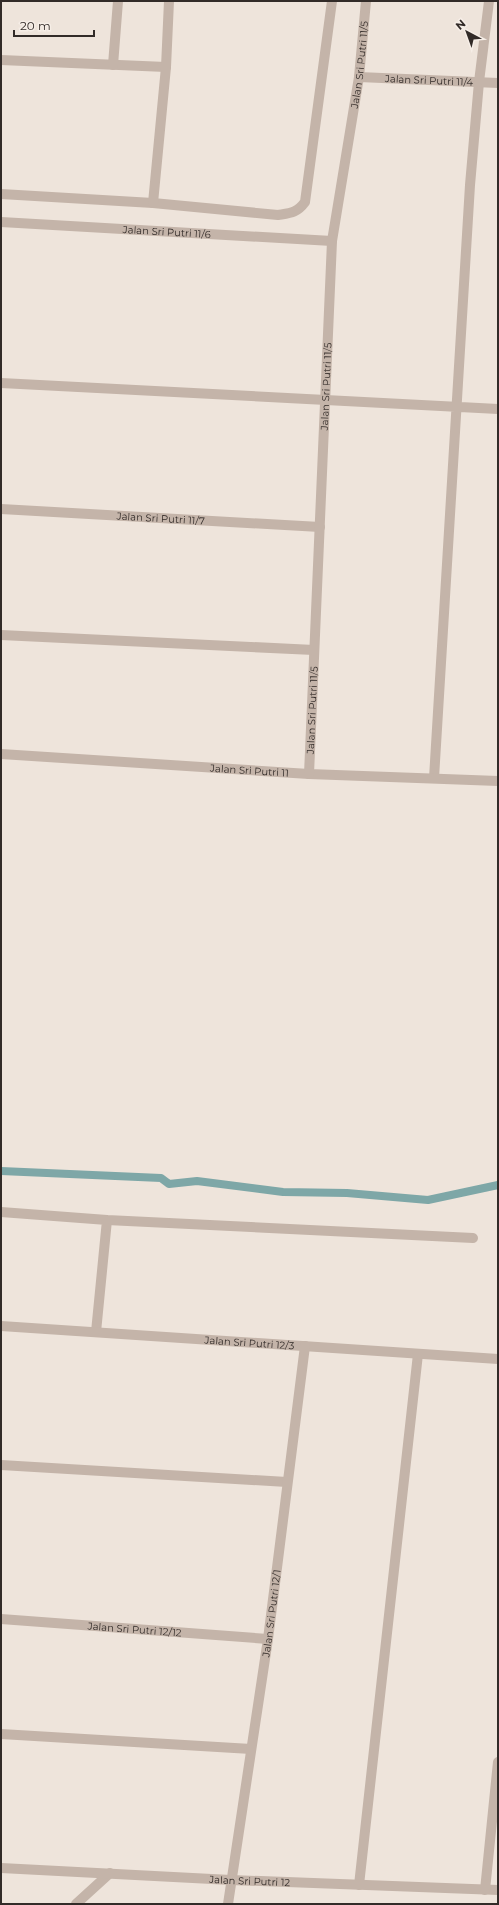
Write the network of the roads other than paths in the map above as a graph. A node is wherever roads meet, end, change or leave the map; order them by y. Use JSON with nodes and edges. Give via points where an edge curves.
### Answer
{"nodes":[{"id":1,"x":118,"y":1,"type":"edge"},
{"id":2,"x":169,"y":1,"type":"edge"},
{"id":3,"x":332,"y":1,"type":"edge"},
{"id":4,"x":366,"y":1,"type":"edge"},
{"id":5,"x":489,"y":1,"type":"edge"},
{"id":6,"x":1,"y":60,"type":"edge"},
{"id":7,"x":113,"y":65,"type":"junction"},
{"id":8,"x":166,"y":67,"type":"junction"},
{"id":9,"x":359,"y":77,"type":"junction"},
{"id":10,"x":479,"y":82,"type":"junction"},
{"id":11,"x":498,"y":83,"type":"edge"},
{"id":12,"x":1,"y":194,"type":"edge"},
{"id":13,"x":152,"y":204,"type":"junction"},
{"id":14,"x":1,"y":222,"type":"edge"},
{"id":15,"x":332,"y":241,"type":"junction"},
{"id":16,"x":1,"y":383,"type":"edge"},
{"id":17,"x":326,"y":400,"type":"junction"},
{"id":18,"x":457,"y":407,"type":"junction"},
{"id":19,"x":498,"y":409,"type":"edge"},
{"id":20,"x":1,"y":509,"type":"edge"},
{"id":21,"x":320,"y":527,"type":"junction"},
{"id":22,"x":1,"y":635,"type":"edge"},
{"id":23,"x":314,"y":650,"type":"junction"},
{"id":24,"x":1,"y":754,"type":"edge"},
{"id":25,"x":309,"y":774,"type":"junction"},
{"id":26,"x":434,"y":778,"type":"junction"},
{"id":27,"x":498,"y":781,"type":"edge"},
{"id":28,"x":1,"y":1212,"type":"edge"},
{"id":29,"x":107,"y":1220,"type":"junction"},
{"id":30,"x":473,"y":1238,"type":"dead end"},
{"id":31,"x":1,"y":1326,"type":"edge"},
{"id":32,"x":96,"y":1332,"type":"junction"},
{"id":33,"x":304,"y":1346,"type":"junction"},
{"id":34,"x":418,"y":1354,"type":"junction"},
{"id":35,"x":498,"y":1359,"type":"edge"},
{"id":36,"x":1,"y":1465,"type":"edge"},
{"id":37,"x":287,"y":1482,"type":"junction"},
{"id":38,"x":1,"y":1619,"type":"edge"},
{"id":39,"x":268,"y":1639,"type":"junction"},
{"id":40,"x":1,"y":1734,"type":"edge"},
{"id":41,"x":251,"y":1749,"type":"junction"},
{"id":42,"x":498,"y":1762,"type":"edge"},
{"id":43,"x":1,"y":1868,"type":"edge"},
{"id":44,"x":110,"y":1873,"type":"junction"},
{"id":45,"x":231,"y":1880,"type":"junction"},
{"id":46,"x":359,"y":1885,"type":"junction"},
{"id":47,"x":485,"y":1890,"type":"junction"},
{"id":48,"x":498,"y":1890,"type":"edge"},
{"id":49,"x":76,"y":1904,"type":"edge"},
{"id":50,"x":228,"y":1904,"type":"edge"}],
"edges":[{"from":1,"to":7,"type":"street"},
{"from":2,"to":8,"type":"street"},
{"from":3,"to":13,"type":"street","via":[[305,202],[300,209],[293,213],[278,215]]},
{"from":4,"to":9,"type":"street","name":"Jalan Sri Putri 11/5"},
{"from":5,"to":10,"type":"street"},
{"from":6,"to":7,"type":"street"},
{"from":7,"to":8,"type":"street"},
{"from":8,"to":13,"type":"street"},
{"from":9,"to":10,"type":"street","name":"Jalan Sri Putri 11/4"},
{"from":9,"to":15,"type":"street","name":"Jalan Sri Putri 11/5"},
{"from":10,"to":11,"type":"street","name":"Jalan Sri Putri 11/4"},
{"from":10,"to":18,"type":"street","via":[[470,185]]},
{"from":12,"to":13,"type":"street"},
{"from":14,"to":15,"type":"street","name":"Jalan Sri Putri 11/6"},
{"from":15,"to":17,"type":"street","name":"Jalan Sri Putri 11/5"},
{"from":16,"to":17,"type":"street"},
{"from":17,"to":18,"type":"street"},
{"from":17,"to":21,"type":"street","name":"Jalan Sri Putri 11/5"},
{"from":18,"to":19,"type":"street"},
{"from":18,"to":26,"type":"street"},
{"from":20,"to":21,"type":"street","name":"Jalan Sri Putri 11/7"},
{"from":21,"to":23,"type":"street","name":"Jalan Sri Putri 11/5"},
{"from":22,"to":23,"type":"street"},
{"from":23,"to":25,"type":"street","name":"Jalan Sri Putri 11/5"},
{"from":24,"to":25,"type":"street","name":"Jalan Sri Putri 11"},
{"from":25,"to":26,"type":"street","name":"Jalan Sri Putri 11"},
{"from":26,"to":27,"type":"street","name":"Jalan Sri Putri 11"},
{"from":28,"to":29,"type":"street"},
{"from":29,"to":30,"type":"street"},
{"from":29,"to":32,"type":"street"},
{"from":31,"to":32,"type":"street","name":"Jalan Sri Putri 12/3"},
{"from":32,"to":33,"type":"street","name":"Jalan Sri Putri 12/3"},
{"from":33,"to":34,"type":"street","name":"Jalan Sri Putri 12/3"},
{"from":33,"to":37,"type":"street","name":"Jalan Sri Putri 12/1"},
{"from":34,"to":35,"type":"street","name":"Jalan Sri Putri 12/3"},
{"from":34,"to":46,"type":"street"},
{"from":36,"to":37,"type":"street"},
{"from":37,"to":39,"type":"street","name":"Jalan Sri Putri 12/1"},
{"from":38,"to":39,"type":"street","name":"Jalan Sri Putri 12/12"},
{"from":39,"to":41,"type":"street","name":"Jalan Sri Putri 12/1"},
{"from":40,"to":41,"type":"street"},
{"from":41,"to":45,"type":"street","name":"Jalan Sri Putri 12/1"},
{"from":42,"to":47,"type":"street"},
{"from":43,"to":44,"type":"street","name":"Jalan Sri Putri 12"},
{"from":44,"to":45,"type":"street","name":"Jalan Sri Putri 12"},
{"from":44,"to":49,"type":"street"},
{"from":45,"to":46,"type":"street","name":"Jalan Sri Putri 12"},
{"from":45,"to":50,"type":"street","name":"Jalan Sri Putri 12/1"},
{"from":46,"to":47,"type":"street","name":"Jalan Sri Putri 12"},
{"from":47,"to":48,"type":"street","name":"Jalan Sri Putri 12"}]}
